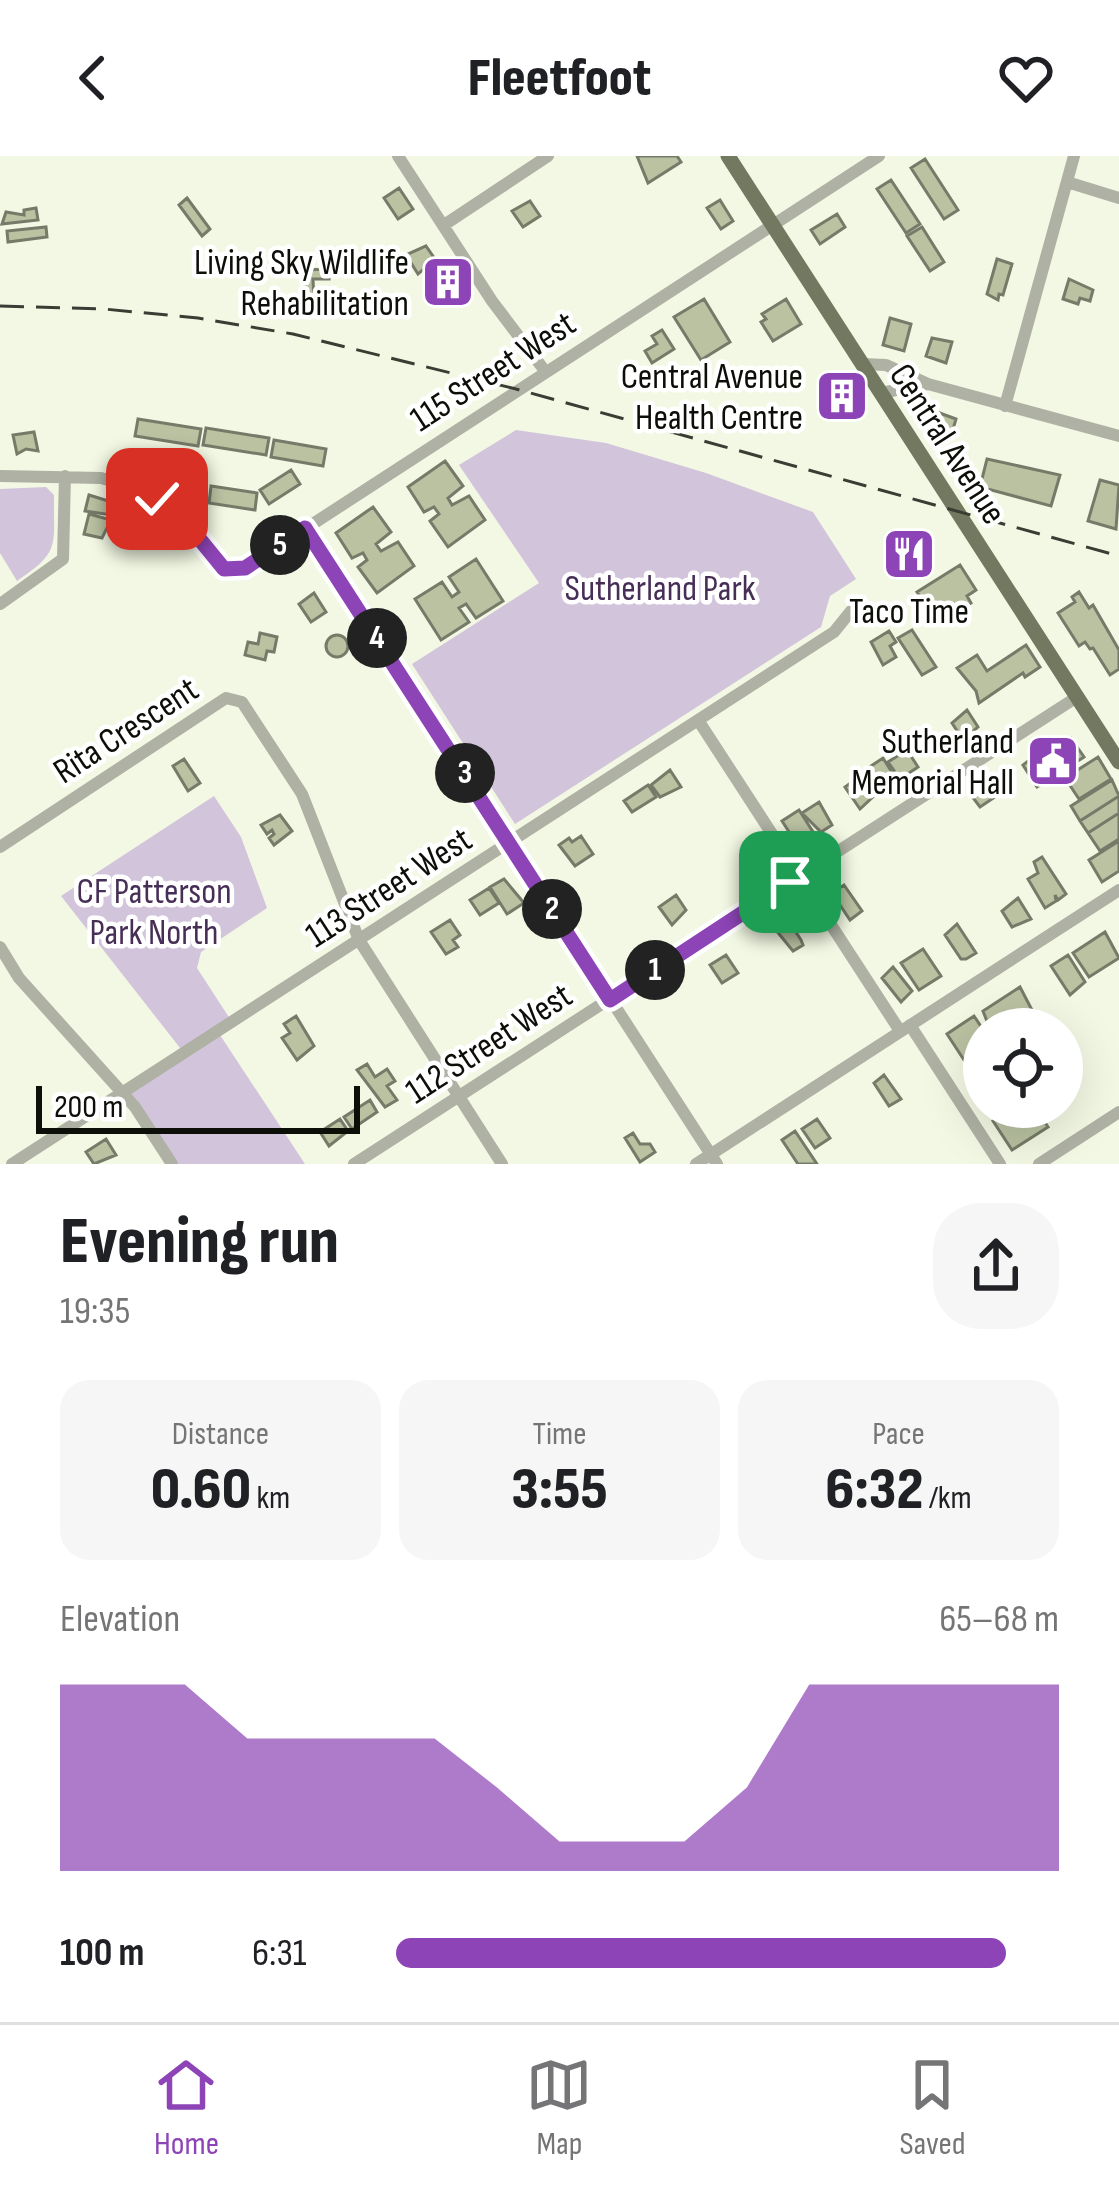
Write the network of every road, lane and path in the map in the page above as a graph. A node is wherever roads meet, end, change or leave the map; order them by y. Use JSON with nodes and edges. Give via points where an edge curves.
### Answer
{"nodes":[{"id":1,"x":398,"y":156,"type":"edge"},
{"id":2,"x":548,"y":156,"type":"edge"},
{"id":3,"x":728,"y":156,"type":"edge"},
{"id":4,"x":879,"y":156,"type":"edge"},
{"id":5,"x":1074,"y":156,"type":"edge"},
{"id":6,"x":1067,"y":182,"type":"junction"},
{"id":7,"x":1119,"y":198,"type":"edge"},
{"id":8,"x":774,"y":224,"type":"junction"},
{"id":9,"x":444,"y":225,"type":"junction"},
{"id":10,"x":862,"y":364,"type":"junction"},
{"id":11,"x":545,"y":370,"type":"junction"},
{"id":12,"x":928,"y":384,"type":"junction"},
{"id":13,"x":881,"y":393,"type":"junction"},
{"id":14,"x":1005,"y":406,"type":"junction"},
{"id":15,"x":1119,"y":436,"type":"edge"},
{"id":16,"x":0,"y":476,"type":"edge"},
{"id":17,"x":65,"y":476,"type":"junction"},
{"id":18,"x":305,"y":528,"type":"junction"},
{"id":19,"x":0,"y":604,"type":"edge"},
{"id":20,"x":851,"y":611,"type":"dead end"},
{"id":21,"x":1077,"y":697,"type":"junction"},
{"id":22,"x":698,"y":720,"type":"junction"},
{"id":23,"x":1119,"y":762,"type":"edge"},
{"id":24,"x":509,"y":843,"type":"junction"},
{"id":25,"x":0,"y":848,"type":"edge"},
{"id":26,"x":799,"y":876,"type":"junction"},
{"id":27,"x":1119,"y":890,"type":"edge"},
{"id":28,"x":359,"y":940,"type":"junction"},
{"id":29,"x":0,"y":947,"type":"edge"},
{"id":30,"x":610,"y":1000,"type":"junction"},
{"id":31,"x":905,"y":1028,"type":"junction"},
{"id":32,"x":121,"y":1094,"type":"junction"},
{"id":33,"x":459,"y":1095,"type":"junction"},
{"id":34,"x":1119,"y":1112,"type":"edge"},
{"id":35,"x":714,"y":1159,"type":"edge"},
{"id":36,"x":12,"y":1164,"type":"edge"},
{"id":37,"x":172,"y":1164,"type":"edge"},
{"id":38,"x":354,"y":1164,"type":"edge"},
{"id":39,"x":502,"y":1164,"type":"edge"},
{"id":40,"x":695,"y":1164,"type":"edge"},
{"id":41,"x":1000,"y":1164,"type":"edge"},
{"id":42,"x":1039,"y":1164,"type":"edge"}],
"edges":[{"from":1,"to":9,"type":"street"},
{"from":2,"to":9,"type":"street"},
{"from":3,"to":8,"type":"main road","name":"Central Avenue"},
{"from":4,"to":8,"type":"street","name":"115 Street West"},
{"from":5,"to":6,"type":"street"},
{"from":6,"to":7,"type":"street"},
{"from":6,"to":14,"type":"street"},
{"from":8,"to":10,"type":"main road","name":"Central Avenue"},
{"from":8,"to":11,"type":"street","name":"115 Street West"},
{"from":9,"to":11,"type":"street"},
{"from":10,"to":12,"type":"street","via":[[886,365]]},
{"from":10,"to":13,"type":"main road","name":"Central Avenue"},
{"from":11,"to":18,"type":"street","name":"115 Street West"},
{"from":12,"to":13,"type":"street"},
{"from":12,"to":14,"type":"street"},
{"from":13,"to":21,"type":"main road","name":"Central Avenue"},
{"from":14,"to":15,"type":"street"},
{"from":16,"to":17,"type":"street"},
{"from":17,"to":18,"type":"street","name":"115 Street West","via":[[138,488],[184,520],[224,569],[245,568]]},
{"from":17,"to":19,"type":"street","via":[[63,560]]},
{"from":18,"to":24,"type":"street"},
{"from":20,"to":22,"type":"street","name":"113 Street West","via":[[834,632]]},
{"from":21,"to":23,"type":"main road","name":"Central Avenue"},
{"from":21,"to":26,"type":"street","name":"112 Street West"},
{"from":22,"to":24,"type":"street","name":"113 Street West"},
{"from":22,"to":26,"type":"street"},
{"from":24,"to":28,"type":"street","name":"113 Street West"},
{"from":24,"to":30,"type":"street"},
{"from":25,"to":28,"type":"street","name":"Rita Crescent","via":[[226,698],[242,702],[302,794]]},
{"from":26,"to":30,"type":"street","name":"112 Street West"},
{"from":26,"to":31,"type":"street"},
{"from":27,"to":31,"type":"street"},
{"from":28,"to":32,"type":"street","name":"113 Street West"},
{"from":28,"to":33,"type":"street","name":"Rita Crescent"},
{"from":29,"to":32,"type":"street"},
{"from":30,"to":33,"type":"street","name":"112 Street West"},
{"from":30,"to":35,"type":"street"},
{"from":31,"to":35,"type":"street"},
{"from":31,"to":41,"type":"street"},
{"from":32,"to":36,"type":"street","name":"113 Street West"},
{"from":32,"to":37,"type":"street"},
{"from":33,"to":38,"type":"street","name":"112 Street West"},
{"from":33,"to":39,"type":"street","name":"Rita Crescent"},
{"from":34,"to":42,"type":"street"},
{"from":35,"to":40,"type":"street"}]}
